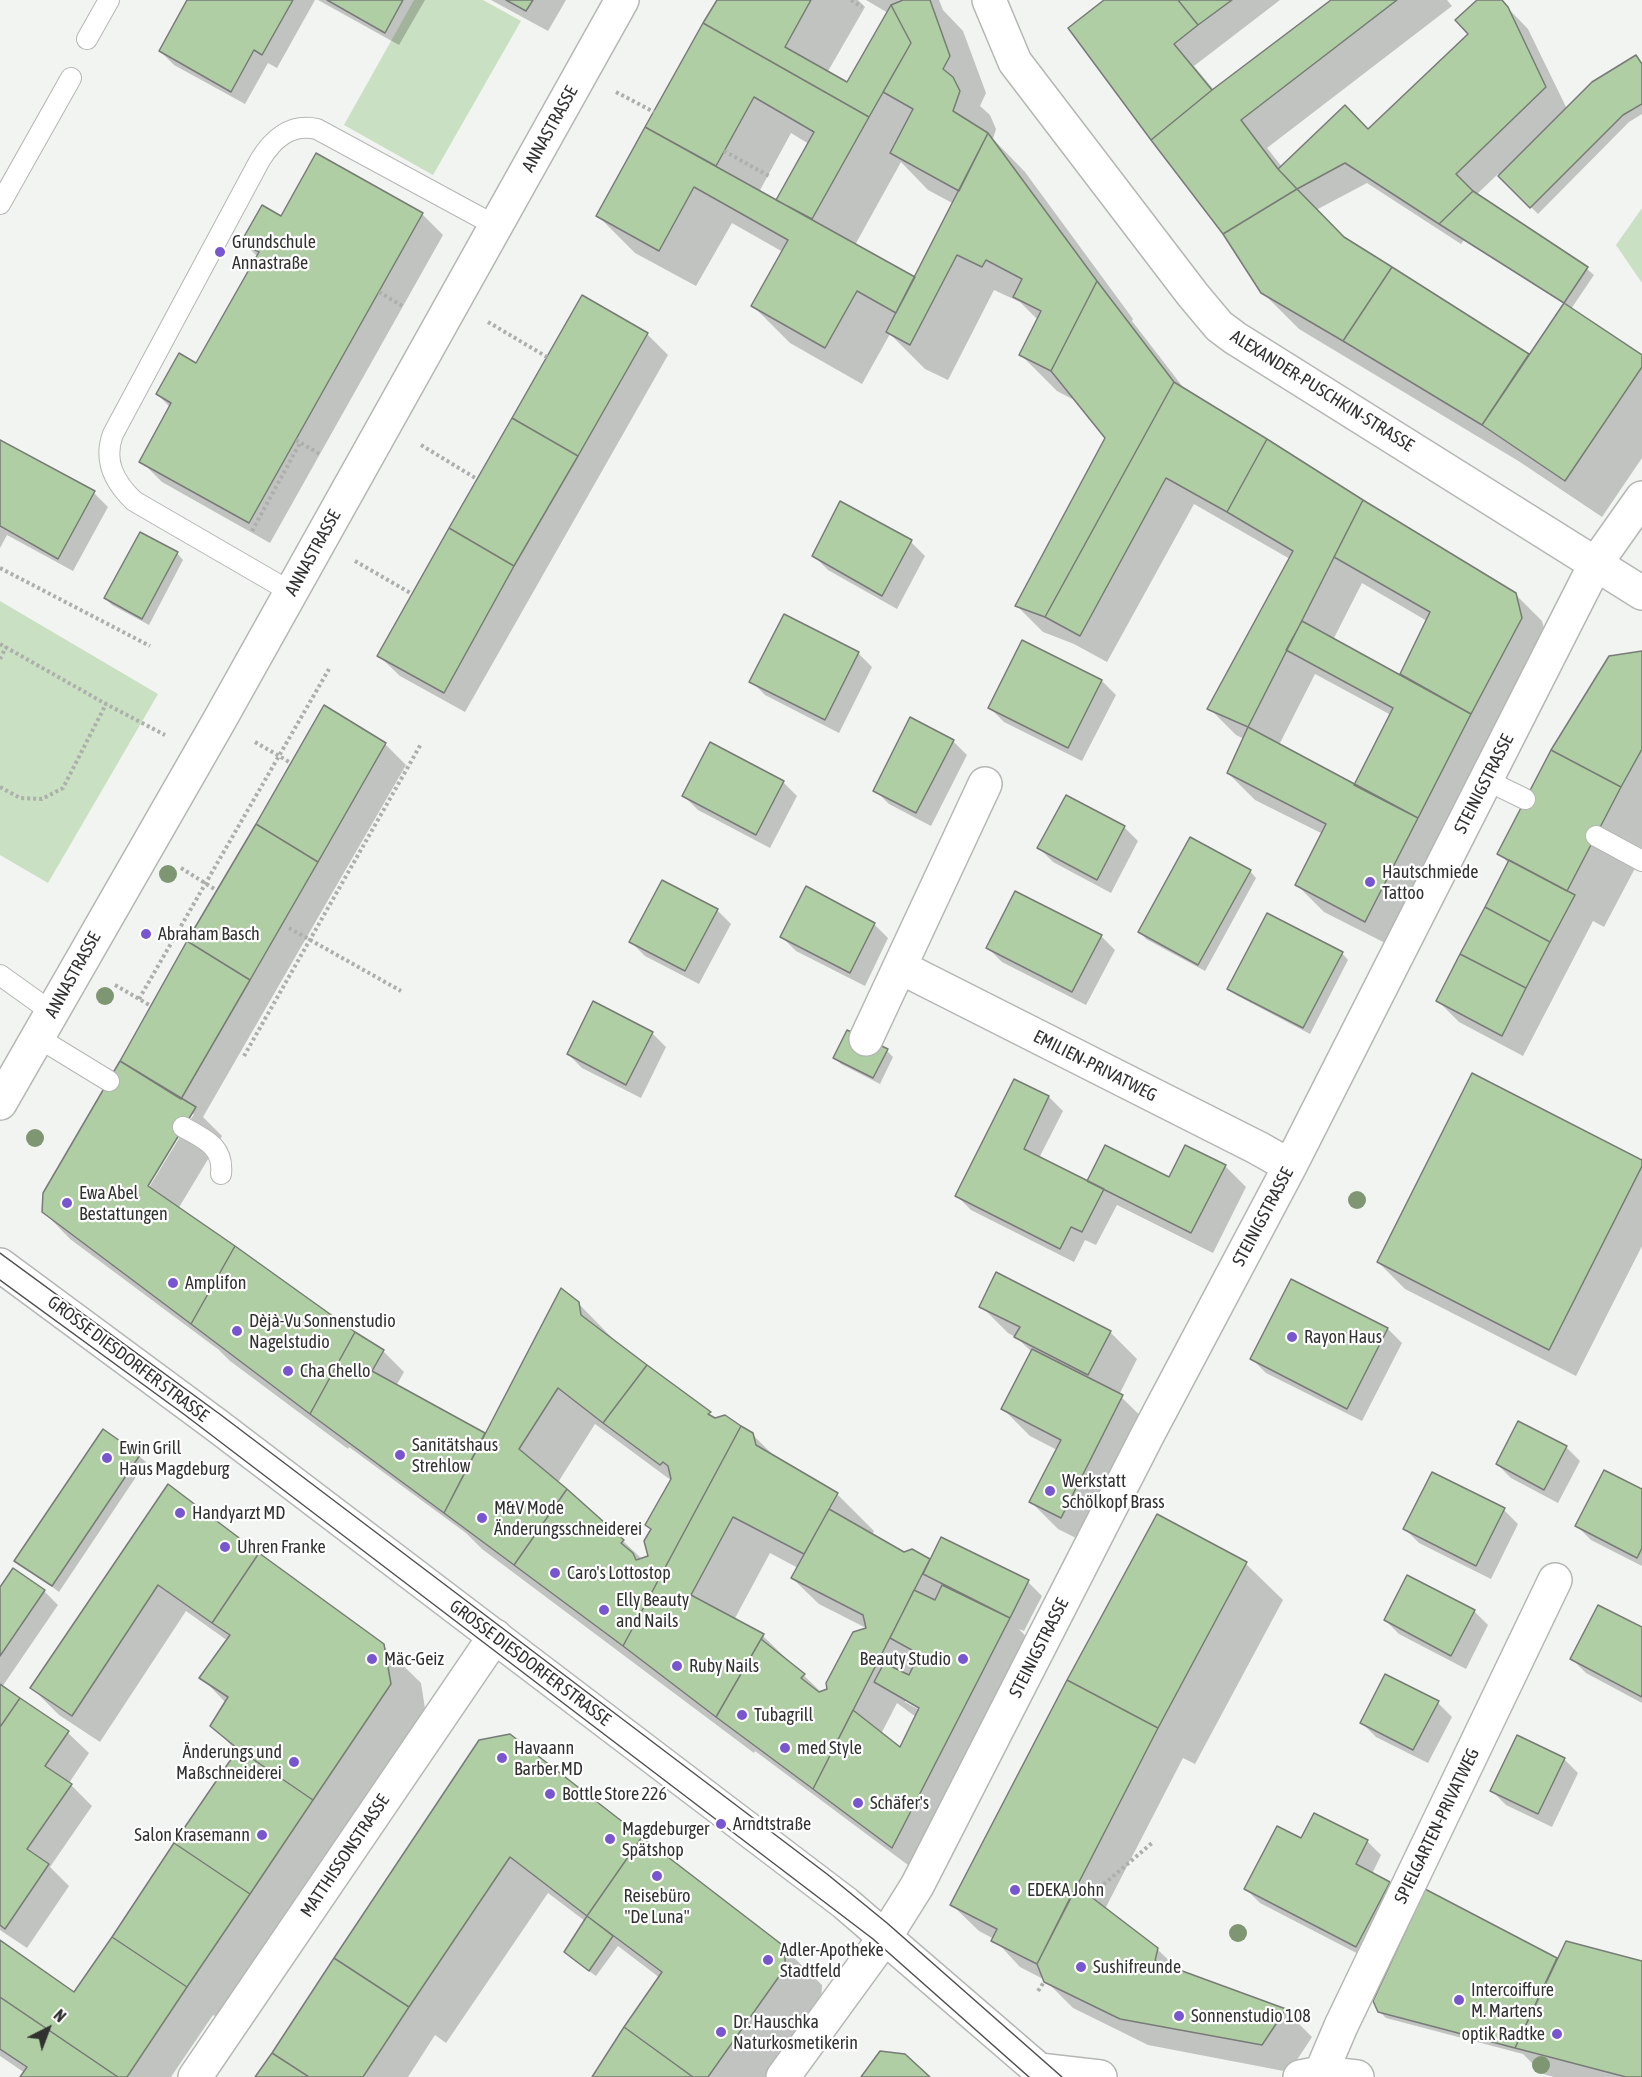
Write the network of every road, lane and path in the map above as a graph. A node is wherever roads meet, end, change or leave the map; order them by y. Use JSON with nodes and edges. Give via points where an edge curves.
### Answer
{"nodes":[{"id":1,"x":622,"y":0,"type":"edge"},
{"id":2,"x":851,"y":0,"type":"edge"},
{"id":3,"x":989,"y":0,"type":"edge"},
{"id":4,"x":106,"y":1,"type":"edge"},
{"id":5,"x":862,"y":7,"type":"dead end"},
{"id":6,"x":87,"y":39,"type":"dead end"},
{"id":7,"x":71,"y":78,"type":"dead end"},
{"id":8,"x":724,"y":151,"type":"dead end"},
{"id":9,"x":769,"y":176,"type":"dead end"},
{"id":10,"x":0,"y":204,"type":"edge"},
{"id":11,"x":496,"y":226,"type":"junction"},
{"id":12,"x":454,"y":301,"type":"junction"},
{"id":13,"x":547,"y":357,"type":"dead end"},
{"id":14,"x":385,"y":424,"type":"junction"},
{"id":15,"x":300,"y":443,"type":"dead end"},
{"id":16,"x":477,"y":479,"type":"dead end"},
{"id":17,"x":1642,"y":498,"type":"edge"},
{"id":18,"x":320,"y":540,"type":"junction"},
{"id":19,"x":236,"y":561,"type":"junction"},
{"id":20,"x":1596,"y":563,"type":"junction"},
{"id":21,"x":0,"y":568,"type":"edge"},
{"id":22,"x":291,"y":592,"type":"junction"},
{"id":23,"x":1642,"y":593,"type":"edge"},
{"id":24,"x":412,"y":594,"type":"dead end"},
{"id":25,"x":0,"y":644,"type":"edge"},
{"id":26,"x":150,"y":646,"type":"dead end"},
{"id":27,"x":6,"y":647,"type":"junction"},
{"id":28,"x":0,"y":659,"type":"edge"},
{"id":29,"x":329,"y":669,"type":"dead end"},
{"id":30,"x":106,"y":704,"type":"junction"},
{"id":31,"x":421,"y":744,"type":"dead end"},
{"id":32,"x":200,"y":753,"type":"junction"},
{"id":33,"x":279,"y":756,"type":"junction"},
{"id":34,"x":291,"y":763,"type":"dead end"},
{"id":35,"x":1486,"y":780,"type":"junction"},
{"id":36,"x":985,"y":784,"type":"dead end"},
{"id":37,"x":0,"y":787,"type":"edge"},
{"id":38,"x":1525,"y":799,"type":"dead end"},
{"id":39,"x":1596,"y":836,"type":"dead end"},
{"id":40,"x":1642,"y":861,"type":"edge"},
{"id":41,"x":206,"y":883,"type":"junction"},
{"id":42,"x":216,"y":890,"type":"dead end"},
{"id":43,"x":289,"y":928,"type":"dead end"},
{"id":44,"x":310,"y":940,"type":"junction"},
{"id":45,"x":900,"y":967,"type":"junction"},
{"id":46,"x":0,"y":975,"type":"edge"},
{"id":47,"x":401,"y":992,"type":"dead end"},
{"id":48,"x":151,"y":1006,"type":"dead end"},
{"id":49,"x":45,"y":1025,"type":"junction"},
{"id":50,"x":866,"y":1039,"type":"dead end"},
{"id":51,"x":244,"y":1056,"type":"dead end"},
{"id":52,"x":109,"y":1081,"type":"dead end"},
{"id":53,"x":0,"y":1103,"type":"edge"},
{"id":54,"x":183,"y":1127,"type":"dead end"},
{"id":55,"x":1290,"y":1166,"type":"junction"},
{"id":56,"x":221,"y":1174,"type":"dead end"},
{"id":57,"x":0,"y":1265,"type":"edge"},
{"id":58,"x":1555,"y":1580,"type":"dead end"},
{"id":59,"x":495,"y":1636,"type":"junction"},
{"id":60,"x":1152,"y":1843,"type":"dead end"},
{"id":61,"x":1090,"y":1896,"type":"dead end"},
{"id":62,"x":885,"y":1937,"type":"junction"},
{"id":63,"x":1044,"y":1982,"type":"dead end"},
{"id":64,"x":1038,"y":1991,"type":"dead end"},
{"id":65,"x":1043,"y":2074,"type":"edge"},
{"id":66,"x":1309,"y":2075,"type":"edge"},
{"id":67,"x":195,"y":2077,"type":"edge"},
{"id":68,"x":783,"y":2077,"type":"edge"},
{"id":69,"x":1100,"y":2077,"type":"edge"},
{"id":70,"x":1357,"y":2077,"type":"edge"}],
"edges":[{"from":1,"to":11,"type":"street","name":"ANNASTRASSE"},
{"from":2,"to":5,"type":"path"},
{"from":3,"to":20,"type":"street","name":"ALEXANDER-PUSCHKIN-STRASSE","via":[[1015,62],[1219,326]]},
{"from":4,"to":6,"type":"lane"},
{"from":7,"to":10,"type":"lane"},
{"from":8,"to":9,"type":"path"},
{"from":11,"to":12,"type":"street","name":"ANNASTRASSE"},
{"from":11,"to":19,"type":"lane","via":[[317,129],[292,130],[271,144],[113,434],[109,453],[112,473],[134,501]]},
{"from":12,"to":13,"type":"path"},
{"from":12,"to":14,"type":"street","name":"ANNASTRASSE"},
{"from":14,"to":16,"type":"path"},
{"from":14,"to":18,"type":"street","name":"ANNASTRASSE"},
{"from":15,"to":19,"type":"path"},
{"from":17,"to":20,"type":"street","name":"STEINIGSTRASSE"},
{"from":18,"to":22,"type":"street","name":"ANNASTRASSE"},
{"from":18,"to":24,"type":"path"},
{"from":19,"to":22,"type":"lane"},
{"from":20,"to":23,"type":"street","name":"ALEXANDER-PUSCHKIN-STRASSE"},
{"from":20,"to":35,"type":"street","name":"STEINIGSTRASSE"},
{"from":21,"to":26,"type":"path"},
{"from":22,"to":32,"type":"street","name":"ANNASTRASSE"},
{"from":25,"to":27,"type":"path"},
{"from":27,"to":28,"type":"path"},
{"from":27,"to":30,"type":"path"},
{"from":29,"to":33,"type":"path"},
{"from":30,"to":32,"type":"path"},
{"from":30,"to":37,"type":"path","via":[[63,788],[42,799],[20,798]]},
{"from":31,"to":44,"type":"path"},
{"from":32,"to":49,"type":"street","name":"ANNASTRASSE"},
{"from":33,"to":34,"type":"path"},
{"from":33,"to":41,"type":"path"},
{"from":35,"to":38,"type":"lane"},
{"from":35,"to":55,"type":"street","name":"STEINIGSTRASSE"},
{"from":36,"to":45,"type":"street"},
{"from":39,"to":40,"type":"lane"},
{"from":41,"to":42,"type":"path"},
{"from":41,"to":48,"type":"path","via":[[139,999]]},
{"from":43,"to":44,"type":"path"},
{"from":44,"to":47,"type":"path"},
{"from":44,"to":51,"type":"path"},
{"from":45,"to":50,"type":"street"},
{"from":45,"to":55,"type":"street","name":"EMILIEN-PRIVATWEG"},
{"from":46,"to":49,"type":"lane"},
{"from":49,"to":52,"type":"lane"},
{"from":49,"to":53,"type":"street","name":"ANNASTRASSE"},
{"from":54,"to":56,"type":"lane","via":[[214,1146],[221,1159]]},
{"from":55,"to":62,"type":"street","name":"STEINIGSTRASSE","via":[[917,1886]]},
{"from":57,"to":59,"type":"street","name":"GROSSE DIESDORFER STRASSE"},
{"from":58,"to":66,"type":"street","name":"SPIELGARTEN-PRIVATWEG","via":[[1341,2026]]},
{"from":59,"to":62,"type":"street","name":"GROSSE DIESDORFER STRASSE"},
{"from":59,"to":67,"type":"street","name":"MATTHISSONSTRASSE"},
{"from":60,"to":61,"type":"path"},
{"from":62,"to":65,"type":"street","name":"GROSSE DIESDORFER STRASSE"},
{"from":62,"to":68,"type":"street"},
{"from":63,"to":64,"type":"path"},
{"from":65,"to":69,"type":"street"},
{"from":66,"to":70,"type":"street"}]}
